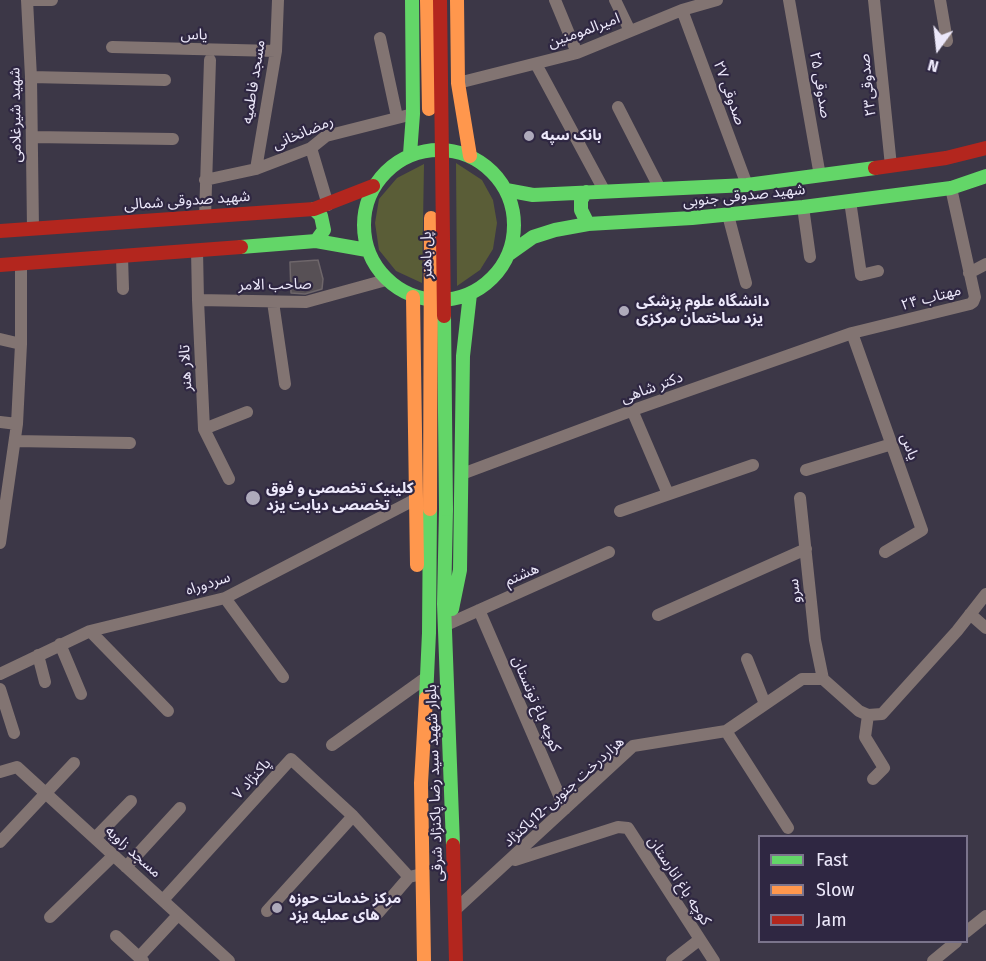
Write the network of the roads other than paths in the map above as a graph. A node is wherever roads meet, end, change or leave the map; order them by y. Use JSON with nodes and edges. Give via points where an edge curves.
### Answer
{"nodes":[{"id":1,"x":27,"y":0,"type":"edge"},
{"id":2,"x":52,"y":0,"type":"edge"},
{"id":3,"x":278,"y":0,"type":"edge"},
{"id":4,"x":412,"y":0,"type":"edge"},
{"id":5,"x":427,"y":0,"type":"edge"},
{"id":6,"x":441,"y":0,"type":"edge"},
{"id":7,"x":457,"y":0,"type":"edge"},
{"id":8,"x":555,"y":0,"type":"edge"},
{"id":9,"x":615,"y":0,"type":"edge"},
{"id":10,"x":789,"y":0,"type":"edge"},
{"id":11,"x":874,"y":0,"type":"edge"},
{"id":12,"x":940,"y":0,"type":"edge"},
{"id":13,"x":713,"y":1,"type":"edge"},
{"id":14,"x":682,"y":10,"type":"junction"},
{"id":15,"x":630,"y":31,"type":"junction"},
{"id":16,"x":380,"y":38,"type":"dead end"},
{"id":17,"x":947,"y":41,"type":"dead end"},
{"id":18,"x":112,"y":47,"type":"dead end"},
{"id":19,"x":276,"y":51,"type":"junction"},
{"id":20,"x":577,"y":52,"type":"junction"},
{"id":21,"x":210,"y":60,"type":"dead end"},
{"id":22,"x":536,"y":64,"type":"junction"},
{"id":23,"x":31,"y":77,"type":"junction"},
{"id":24,"x":165,"y":80,"type":"dead end"},
{"id":25,"x":458,"y":83,"type":"junction"},
{"id":26,"x":618,"y":107,"type":"dead end"},
{"id":27,"x":414,"y":114,"type":"junction"},
{"id":28,"x":463,"y":114,"type":"junction"},
{"id":29,"x":397,"y":117,"type":"junction"},
{"id":30,"x":32,"y":137,"type":"junction"},
{"id":31,"x":173,"y":139,"type":"dead end"},
{"id":32,"x":311,"y":148,"type":"junction"},
{"id":33,"x":986,"y":148,"type":"edge"},
{"id":34,"x":410,"y":154,"type":"junction"},
{"id":35,"x":470,"y":156,"type":"junction"},
{"id":36,"x":891,"y":166,"type":"junction"},
{"id":37,"x":256,"y":169,"type":"junction"},
{"id":38,"x":820,"y":176,"type":"junction"},
{"id":39,"x":986,"y":176,"type":"edge"},
{"id":40,"x":205,"y":180,"type":"junction"},
{"id":41,"x":373,"y":186,"type":"junction"},
{"id":42,"x":747,"y":186,"type":"junction"},
{"id":43,"x":951,"y":188,"type":"junction"},
{"id":44,"x":660,"y":189,"type":"junction"},
{"id":45,"x":506,"y":190,"type":"junction"},
{"id":46,"x":586,"y":192,"type":"junction"},
{"id":47,"x":605,"y":192,"type":"junction"},
{"id":48,"x":850,"y":201,"type":"junction"},
{"id":49,"x":328,"y":205,"type":"junction"},
{"id":50,"x":803,"y":207,"type":"junction"},
{"id":51,"x":314,"y":209,"type":"junction"},
{"id":52,"x":728,"y":215,"type":"junction"},
{"id":53,"x":205,"y":217,"type":"junction"},
{"id":54,"x":588,"y":224,"type":"junction"},
{"id":55,"x":33,"y":229,"type":"junction"},
{"id":56,"x":0,"y":231,"type":"edge"},
{"id":57,"x":315,"y":241,"type":"junction"},
{"id":58,"x":197,"y":250,"type":"junction"},
{"id":59,"x":367,"y":250,"type":"junction"},
{"id":60,"x":509,"y":254,"type":"junction"},
{"id":61,"x":122,"y":256,"type":"junction"},
{"id":62,"x":810,"y":257,"type":"dead end"},
{"id":63,"x":21,"y":263,"type":"junction"},
{"id":64,"x":986,"y":264,"type":"edge"},
{"id":65,"x":0,"y":265,"type":"edge"},
{"id":66,"x":878,"y":271,"type":"dead end"},
{"id":67,"x":969,"y":273,"type":"junction"},
{"id":68,"x":386,"y":280,"type":"junction"},
{"id":69,"x":746,"y":283,"type":"dead end"},
{"id":70,"x":123,"y":289,"type":"dead end"},
{"id":71,"x":470,"y":294,"type":"junction"},
{"id":72,"x":413,"y":297,"type":"junction"},
{"id":73,"x":198,"y":300,"type":"junction"},
{"id":74,"x":273,"y":302,"type":"junction"},
{"id":75,"x":852,"y":333,"type":"junction"},
{"id":76,"x":0,"y":339,"type":"edge"},
{"id":77,"x":21,"y":344,"type":"junction"},
{"id":78,"x":414,"y":354,"type":"junction"},
{"id":79,"x":464,"y":356,"type":"junction"},
{"id":80,"x":285,"y":384,"type":"dead end"},
{"id":81,"x":632,"y":410,"type":"junction"},
{"id":82,"x":247,"y":412,"type":"dead end"},
{"id":83,"x":0,"y":423,"type":"edge"},
{"id":84,"x":17,"y":424,"type":"junction"},
{"id":85,"x":204,"y":429,"type":"junction"},
{"id":86,"x":15,"y":441,"type":"junction"},
{"id":87,"x":130,"y":443,"type":"dead end"},
{"id":88,"x":892,"y":444,"type":"junction"},
{"id":89,"x":753,"y":465,"type":"dead end"},
{"id":90,"x":806,"y":470,"type":"dead end"},
{"id":91,"x":462,"y":474,"type":"junction"},
{"id":92,"x":229,"y":479,"type":"dead end"},
{"id":93,"x":4,"y":485,"type":"edge"},
{"id":94,"x":668,"y":494,"type":"junction"},
{"id":95,"x":801,"y":498,"type":"dead end"},
{"id":96,"x":416,"y":499,"type":"junction"},
{"id":97,"x":620,"y":511,"type":"dead end"},
{"id":98,"x":0,"y":543,"type":"edge"},
{"id":99,"x":806,"y":549,"type":"junction"},
{"id":100,"x":609,"y":552,"type":"dead end"},
{"id":101,"x":885,"y":552,"type":"dead end"},
{"id":102,"x":986,"y":594,"type":"edge"},
{"id":103,"x":225,"y":598,"type":"junction"},
{"id":104,"x":444,"y":603,"type":"joint"},
{"id":105,"x":428,"y":605,"type":"joint"},
{"id":106,"x":479,"y":610,"type":"junction"},
{"id":107,"x":970,"y":614,"type":"junction"},
{"id":108,"x":658,"y":615,"type":"dead end"},
{"id":109,"x":446,"y":625,"type":"junction"},
{"id":110,"x":986,"y":628,"type":"edge"},
{"id":111,"x":90,"y":631,"type":"junction"},
{"id":112,"x":429,"y":633,"type":"junction"},
{"id":113,"x":60,"y":645,"type":"junction"},
{"id":114,"x":38,"y":655,"type":"junction"},
{"id":115,"x":747,"y":659,"type":"dead end"},
{"id":116,"x":0,"y":674,"type":"edge"},
{"id":117,"x":283,"y":676,"type":"dead end"},
{"id":118,"x":427,"y":677,"type":"junction"},
{"id":119,"x":823,"y":680,"type":"junction"},
{"id":120,"x":45,"y":682,"type":"dead end"},
{"id":121,"x":0,"y":689,"type":"edge"},
{"id":122,"x":81,"y":694,"type":"dead end"},
{"id":123,"x":765,"y":704,"type":"junction"},
{"id":124,"x":168,"y":711,"type":"dead end"},
{"id":125,"x":868,"y":715,"type":"junction"},
{"id":126,"x":726,"y":731,"type":"junction"},
{"id":127,"x":14,"y":733,"type":"dead end"},
{"id":128,"x":332,"y":746,"type":"dead end"},
{"id":129,"x":74,"y":763,"type":"dead end"},
{"id":130,"x":0,"y":772,"type":"edge"},
{"id":131,"x":873,"y":779,"type":"dead end"},
{"id":132,"x":47,"y":794,"type":"junction"},
{"id":133,"x":131,"y":801,"type":"dead end"},
{"id":134,"x":180,"y":808,"type":"dead end"},
{"id":135,"x":565,"y":809,"type":"junction"},
{"id":136,"x":353,"y":816,"type":"junction"},
{"id":137,"x":788,"y":828,"type":"dead end"},
{"id":138,"x":95,"y":838,"type":"junction"},
{"id":139,"x":0,"y":842,"type":"edge"},
{"id":140,"x":114,"y":855,"type":"junction"},
{"id":141,"x":511,"y":861,"type":"junction"},
{"id":142,"x":126,"y":867,"type":"junction"},
{"id":143,"x":416,"y":876,"type":"junction"},
{"id":144,"x":163,"y":900,"type":"junction"},
{"id":145,"x":456,"y":909,"type":"junction"},
{"id":146,"x":267,"y":911,"type":"dead end"},
{"id":147,"x":378,"y":913,"type":"dead end"},
{"id":148,"x":178,"y":915,"type":"junction"},
{"id":149,"x":986,"y":916,"type":"edge"},
{"id":150,"x":50,"y":917,"type":"dead end"},
{"id":151,"x":968,"y":930,"type":"edge"},
{"id":152,"x":116,"y":936,"type":"dead end"},
{"id":153,"x":699,"y":940,"type":"junction"},
{"id":154,"x":955,"y":943,"type":"edge"},
{"id":155,"x":141,"y":959,"type":"edge"},
{"id":156,"x":229,"y":961,"type":"edge"},
{"id":157,"x":424,"y":961,"type":"edge"},
{"id":158,"x":456,"y":961,"type":"edge"},
{"id":159,"x":672,"y":961,"type":"edge"},
{"id":160,"x":714,"y":961,"type":"edge"},
{"id":161,"x":933,"y":961,"type":"edge"}],
"edges":[{"from":1,"to":2,"type":"street"},
{"from":1,"to":23,"type":"street","name":"شهید شیرغلامی"},
{"from":3,"to":19,"type":"street","name":"مسجد فاطمیه"},
{"from":4,"to":27,"type":"main road"},
{"from":5,"to":105,"type":"main road","name":"پل باهنر","bridge":true,"via":[[431,186]]},
{"from":6,"to":104,"type":"main road","name":"پل باهنر","bridge":true},
{"from":7,"to":25,"type":"main road"},
{"from":8,"to":20,"type":"street"},
{"from":9,"to":15,"type":"street"},
{"from":10,"to":38,"type":"street","name":"صدوقی ۲۵"},
{"from":11,"to":36,"type":"street","name":"صدوقی۲۳"},
{"from":12,"to":17,"type":"street"},
{"from":13,"to":14,"type":"street","name":"امیرالمومنین"},
{"from":14,"to":15,"type":"street","name":"امیرالمومنین"},
{"from":14,"to":42,"type":"street","name":"صدوقی ۲۷"},
{"from":15,"to":20,"type":"street","name":"امیرالمومنین"},
{"from":16,"to":29,"type":"street"},
{"from":18,"to":19,"type":"street","name":"یاس"},
{"from":19,"to":37,"type":"street","name":"مسجد فاطمیه"},
{"from":20,"to":22,"type":"street","name":"امیرالمومنین"},
{"from":21,"to":40,"type":"street"},
{"from":22,"to":25,"type":"street","name":"امیرالمومنین"},
{"from":22,"to":47,"type":"street"},
{"from":23,"to":24,"type":"street"},
{"from":23,"to":30,"type":"street","name":"شهید شیرغلامی"},
{"from":25,"to":28,"type":"main road"},
{"from":26,"to":44,"type":"street"},
{"from":27,"to":28,"type":"main road"},
{"from":27,"to":29,"type":"street","name":"رمضانخانی"},
{"from":27,"to":34,"type":"main road"},
{"from":28,"to":35,"type":"main road"},
{"from":29,"to":32,"type":"street","name":"رمضانخانی","via":[[326,136]]},
{"from":30,"to":31,"type":"street"},
{"from":30,"to":55,"type":"street","name":"شهید شیرغلامی"},
{"from":32,"to":37,"type":"street","name":"رمضانخانی"},
{"from":32,"to":49,"type":"street"},
{"from":33,"to":36,"type":"main road","name":"شهید صدوقی جنوبی"},
{"from":34,"to":35,"type":"main road","via":[[440,149]]},
{"from":34,"to":41,"type":"main road","via":[[389,167]]},
{"from":35,"to":45,"type":"main road","via":[[491,170]]},
{"from":36,"to":38,"type":"main road","name":"شهید صدوقی جنوبی"},
{"from":37,"to":40,"type":"street","name":"رمضانخانی"},
{"from":38,"to":42,"type":"main road","name":"شهید صدوقی جنوبی"},
{"from":39,"to":43,"type":"main road","name":"شهید صدوقی جنوبی"},
{"from":40,"to":53,"type":"street"},
{"from":41,"to":49,"type":"main road","name":"شهید صدوقی شمالی"},
{"from":41,"to":59,"type":"main road","via":[[363,218]]},
{"from":42,"to":44,"type":"main road","name":"شهید صدوقی جنوبی"},
{"from":43,"to":48,"type":"main road","name":"شهید صدوقی جنوبی"},
{"from":43,"to":67,"type":"street","name":"مهتاب ۲۴"},
{"from":44,"to":47,"type":"main road","name":"شهید صدوقی جنوبی"},
{"from":45,"to":46,"type":"main road","name":"شهید صدوقی جنوبی","via":[[533,195]]},
{"from":45,"to":60,"type":"main road","via":[[515,222]]},
{"from":46,"to":47,"type":"main road","name":"شهید صدوقی جنوبی"},
{"from":46,"to":54,"type":"main road","via":[[581,210]]},
{"from":48,"to":50,"type":"main road","name":"شهید صدوقی جنوبی"},
{"from":48,"to":66,"type":"street","via":[[861,275]]},
{"from":49,"to":51,"type":"main road","name":"شهید صدوقی شمالی"},
{"from":50,"to":52,"type":"main road","name":"شهید صدوقی جنوبی"},
{"from":50,"to":62,"type":"street"},
{"from":51,"to":53,"type":"main road","name":"شهید صدوقی شمالی"},
{"from":51,"to":57,"type":"main road","via":[[321,216],[324,230]]},
{"from":52,"to":54,"type":"main road","name":"شهید صدوقی جنوبی"},
{"from":52,"to":69,"type":"street"},
{"from":53,"to":55,"type":"main road","name":"شهید صدوقی شمالی"},
{"from":54,"to":60,"type":"main road","name":"شهید صدوقی جنوبی","via":[[533,237]]},
{"from":55,"to":56,"type":"main road","name":"شهید صدوقی شمالی"},
{"from":57,"to":58,"type":"main road"},
{"from":57,"to":59,"type":"main road"},
{"from":58,"to":61,"type":"main road"},
{"from":58,"to":73,"type":"street","name":"تالار هنر"},
{"from":59,"to":68,"type":"main road"},
{"from":60,"to":71,"type":"main road","via":[[494,278]]},
{"from":61,"to":63,"type":"main road"},
{"from":61,"to":70,"type":"street"},
{"from":63,"to":65,"type":"main road"},
{"from":63,"to":77,"type":"street"},
{"from":64,"to":67,"type":"street"},
{"from":67,"to":75,"type":"street","name":"مهتاب ۲۴","via":[[975,297],[970,304]]},
{"from":68,"to":72,"type":"main road"},
{"from":68,"to":74,"type":"street","name":"صاحب الامر","via":[[306,302]]},
{"from":71,"to":72,"type":"main road","via":[[442,301]]},
{"from":71,"to":79,"type":"main road"},
{"from":72,"to":78,"type":"main road"},
{"from":73,"to":74,"type":"street","name":"صاحب الامر"},
{"from":73,"to":85,"type":"street","name":"تالار هنر"},
{"from":74,"to":80,"type":"street"},
{"from":75,"to":81,"type":"street","name":"دکتر شاهی"},
{"from":75,"to":88,"type":"street","name":"یاس"},
{"from":76,"to":77,"type":"street"},
{"from":77,"to":84,"type":"street"},
{"from":78,"to":79,"type":"main road"},
{"from":78,"to":96,"type":"main road"},
{"from":79,"to":91,"type":"main road"},
{"from":81,"to":91,"type":"street","name":"دکتر شاهی"},
{"from":81,"to":94,"type":"street"},
{"from":82,"to":85,"type":"street"},
{"from":83,"to":84,"type":"street"},
{"from":84,"to":86,"type":"street"},
{"from":85,"to":92,"type":"street","name":"تالار هنر"},
{"from":86,"to":87,"type":"street"},
{"from":86,"to":93,"type":"street"},
{"from":88,"to":90,"type":"street"},
{"from":88,"to":101,"type":"street","name":"یاس","via":[[922,530]]},
{"from":89,"to":94,"type":"street"},
{"from":91,"to":109,"type":"main road","via":[[460,570]]},
{"from":93,"to":98,"type":"street"},
{"from":94,"to":97,"type":"street"},
{"from":95,"to":99,"type":"street","name":"سرو"},
{"from":96,"to":103,"type":"street","name":"سردوراه"},
{"from":96,"to":112,"type":"main road","via":[[417,571]]},
{"from":99,"to":108,"type":"street"},
{"from":99,"to":119,"type":"street","name":"سرو"},
{"from":100,"to":106,"type":"street","name":"هشتم"},
{"from":102,"to":107,"type":"street"},
{"from":103,"to":111,"type":"street","name":"سردوراه"},
{"from":103,"to":117,"type":"street"},
{"from":104,"to":109,"type":"main road","name":"بلوار شهید سید رضا پاکنژاد شرقی"},
{"from":105,"to":112,"type":"main road","name":"بلوار شهید سید رضا پاکنژاد شرقی"},
{"from":106,"to":109,"type":"street","name":"هشتم"},
{"from":106,"to":135,"type":"street","name":"کوچه باغ توتستان"},
{"from":107,"to":110,"type":"street"},
{"from":107,"to":125,"type":"street","via":[[882,714]]},
{"from":109,"to":145,"type":"main road","name":"بلوار شهید سید رضا پاکنژاد شرقی"},
{"from":111,"to":113,"type":"street","name":"سردوراه"},
{"from":111,"to":124,"type":"street"},
{"from":112,"to":118,"type":"main road","name":"بلوار شهید سید رضا پاکنژاد شرقی"},
{"from":113,"to":114,"type":"street","name":"سردوراه"},
{"from":113,"to":122,"type":"street"},
{"from":114,"to":116,"type":"street","name":"سردوراه"},
{"from":114,"to":120,"type":"street"},
{"from":115,"to":123,"type":"street"},
{"from":118,"to":128,"type":"street"},
{"from":118,"to":143,"type":"main road","name":"بلوار شهید سید رضا پاکنژاد شرقی"},
{"from":119,"to":123,"type":"street","name":"هزاردرخت جنوبی-12پاکنژاد","via":[[802,679]]},
{"from":119,"to":125,"type":"street"},
{"from":121,"to":127,"type":"street"},
{"from":123,"to":126,"type":"street","name":"هزاردرخت جنوبی-12پاکنژاد"},
{"from":125,"to":131,"type":"street","via":[[865,737],[884,766]]},
{"from":126,"to":135,"type":"street","name":"هزاردرخت جنوبی-12پاکنژاد","via":[[633,746]]},
{"from":126,"to":137,"type":"street"},
{"from":129,"to":132,"type":"street"},
{"from":130,"to":132,"type":"street","name":"مسجد زاویه","via":[[16,766]]},
{"from":132,"to":138,"type":"street","name":"مسجد زاویه"},
{"from":132,"to":139,"type":"street"},
{"from":133,"to":138,"type":"street"},
{"from":134,"to":142,"type":"street"},
{"from":135,"to":141,"type":"street","name":"هزاردرخت جنوبی-12پاکنژاد"},
{"from":136,"to":143,"type":"street","name":"پاکنژاد ۷"},
{"from":136,"to":144,"type":"street","name":"پاکنژاد ۷","via":[[291,759]]},
{"from":136,"to":146,"type":"street"},
{"from":138,"to":140,"type":"street","name":"مسجد زاویه"},
{"from":140,"to":142,"type":"street","name":"مسجد زاویه"},
{"from":140,"to":150,"type":"street"},
{"from":141,"to":145,"type":"street","name":"هزاردرخت جنوبی-12پاکنژاد"},
{"from":141,"to":153,"type":"street","name":"کوچه باغ انارستان","via":[[618,827],[628,828]]},
{"from":142,"to":144,"type":"street","name":"مسجد زاویه"},
{"from":143,"to":147,"type":"street"},
{"from":143,"to":157,"type":"main road","name":"بلوار شهید سید رضا پاکنژاد شرقی"},
{"from":144,"to":148,"type":"street","name":"مسجد زاویه"},
{"from":145,"to":158,"type":"main road","name":"بلوار شهید سید رضا پاکنژاد شرقی"},
{"from":148,"to":155,"type":"street"},
{"from":148,"to":156,"type":"street","name":"مسجد زاویه"},
{"from":149,"to":151,"type":"street"},
{"from":152,"to":155,"type":"street"},
{"from":153,"to":159,"type":"street"},
{"from":153,"to":160,"type":"street","name":"کوچه باغ انارستان"},
{"from":154,"to":161,"type":"street"}]}
